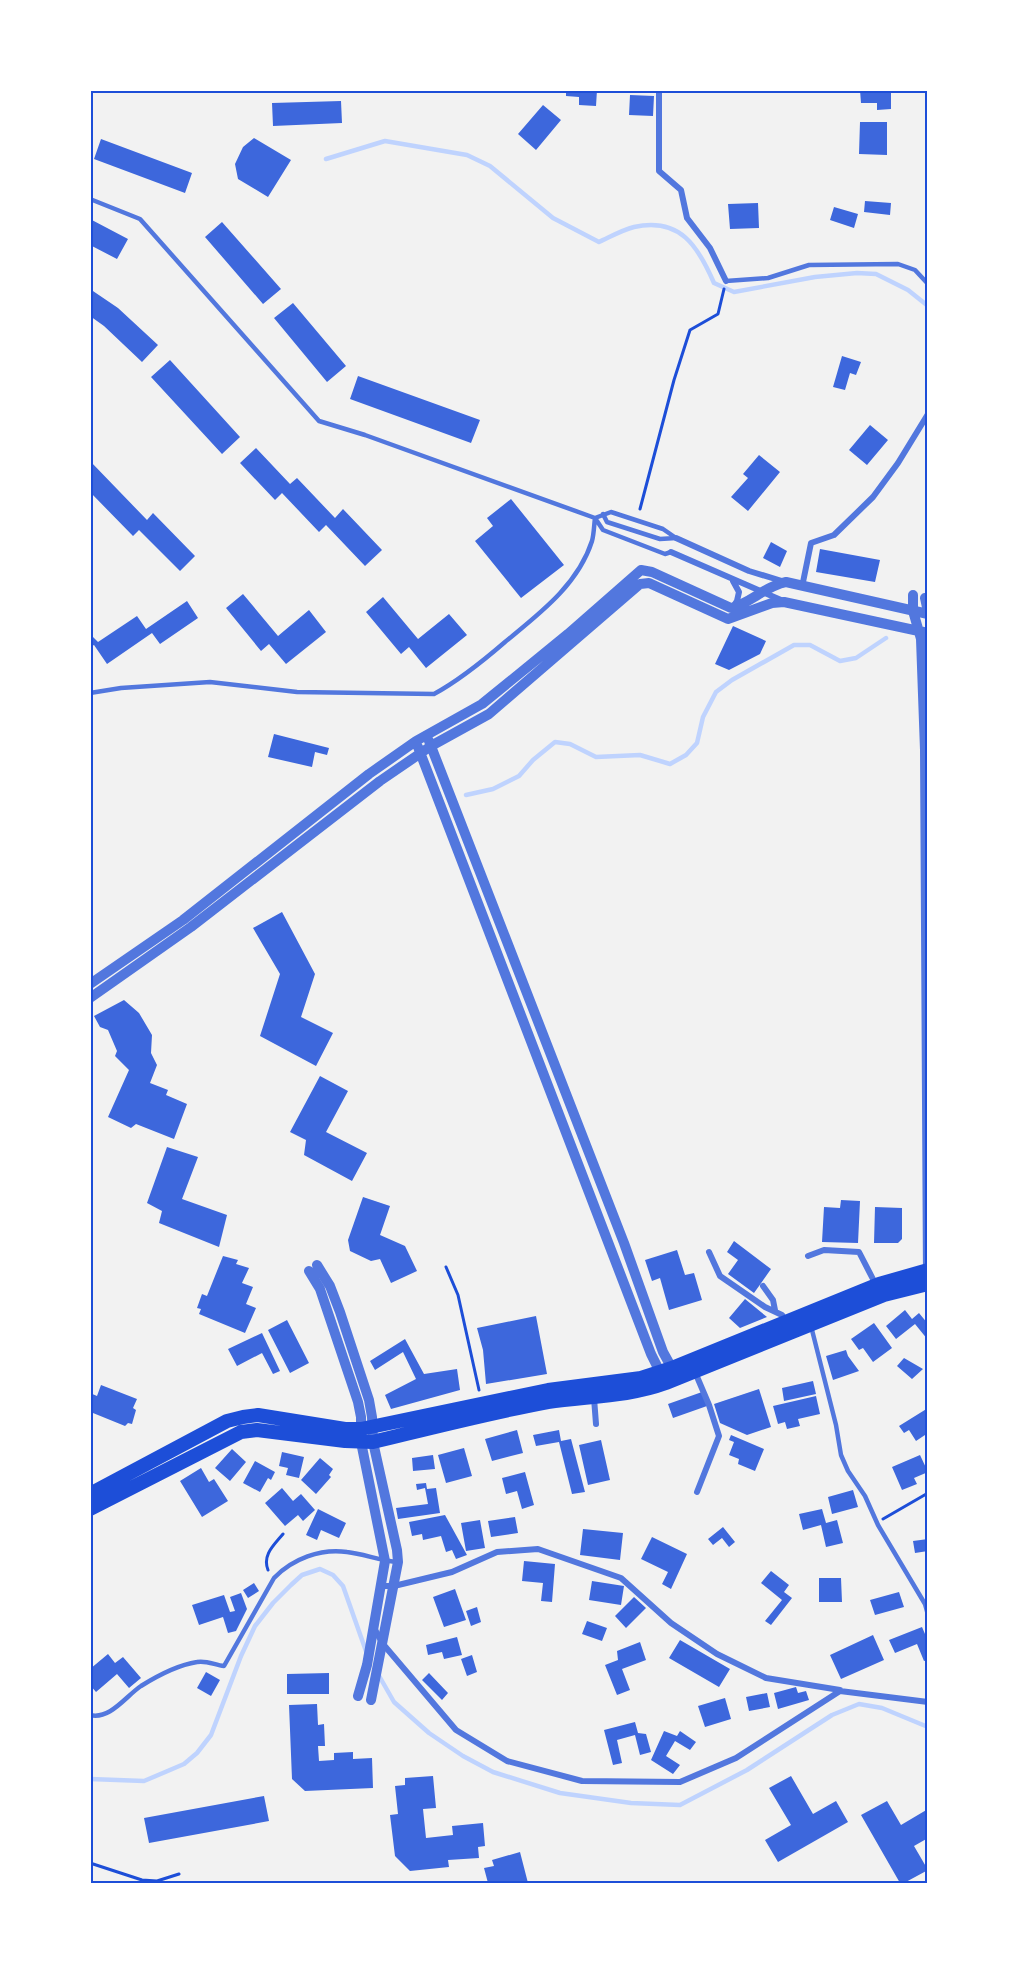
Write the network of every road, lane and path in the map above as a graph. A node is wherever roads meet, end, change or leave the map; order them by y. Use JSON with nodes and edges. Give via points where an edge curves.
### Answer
{"nodes":[{"id":1,"x":659,"y":90,"type":"edge"},
{"id":2,"x":90,"y":199,"type":"edge"},
{"id":3,"x":726,"y":281,"type":"junction"},
{"id":4,"x":928,"y":284,"type":"edge"},
{"id":5,"x":928,"y":414,"type":"edge"},
{"id":6,"x":640,"y":509,"type":"dead end"},
{"id":7,"x":603,"y":514,"type":"junction"},
{"id":8,"x":596,"y":518,"type":"junction"},
{"id":9,"x":676,"y":538,"type":"junction"},
{"id":10,"x":671,"y":552,"type":"joint"},
{"id":11,"x":731,"y":579,"type":"junction"},
{"id":12,"x":786,"y":582,"type":"junction"},
{"id":13,"x":802,"y":587,"type":"junction"},
{"id":14,"x":761,"y":592,"type":"junction"},
{"id":15,"x":913,"y":595,"type":"dead end"},
{"id":16,"x":925,"y":598,"type":"dead end"},
{"id":17,"x":788,"y":602,"type":"junction"},
{"id":18,"x":728,"y":607,"type":"junction"},
{"id":19,"x":913,"y":611,"type":"junction"},
{"id":20,"x":928,"y":613,"type":"edge"},
{"id":21,"x":924,"y":632,"type":"edge"},
{"id":22,"x":90,"y":693,"type":"edge"},
{"id":23,"x":427,"y":735,"type":"junction"},
{"id":24,"x":416,"y":741,"type":"junction"},
{"id":25,"x":431,"y":746,"type":"junction"},
{"id":26,"x":420,"y":753,"type":"junction"},
{"id":27,"x":90,"y":984,"type":"edge"},
{"id":28,"x":90,"y":998,"type":"edge"},
{"id":29,"x":709,"y":1252,"type":"dead end"},
{"id":30,"x":808,"y":1256,"type":"dead end"},
{"id":31,"x":446,"y":1267,"type":"dead end"},
{"id":32,"x":313,"y":1268,"type":"dead end"},
{"id":33,"x":928,"y":1270,"type":"edge"},
{"id":34,"x":928,"y":1284,"type":"edge"},
{"id":35,"x":877,"y":1285,"type":"junction"},
{"id":36,"x":763,"y":1286,"type":"dead end"},
{"id":37,"x":775,"y":1310,"type":"junction"},
{"id":38,"x":808,"y":1320,"type":"junction"},
{"id":39,"x":786,"y":1323,"type":"junction"},
{"id":40,"x":695,"y":1371,"type":"junction"},
{"id":41,"x":669,"y":1375,"type":"junction"},
{"id":42,"x":594,"y":1398,"type":"junction"},
{"id":43,"x":482,"y":1404,"type":"junction"},
{"id":44,"x":596,"y":1424,"type":"dead end"},
{"id":45,"x":367,"y":1435,"type":"junction"},
{"id":46,"x":697,"y":1492,"type":"dead end"},
{"id":47,"x":928,"y":1493,"type":"edge"},
{"id":48,"x":90,"y":1494,"type":"edge"},
{"id":49,"x":90,"y":1509,"type":"edge"},
{"id":50,"x":877,"y":1522,"type":"junction"},
{"id":51,"x":283,"y":1534,"type":"dead end"},
{"id":52,"x":386,"y":1561,"type":"junction"},
{"id":53,"x":398,"y":1562,"type":"junction"},
{"id":54,"x":274,"y":1578,"type":"junction"},
{"id":55,"x":381,"y":1586,"type":"junction"},
{"id":56,"x":394,"y":1586,"type":"junction"},
{"id":57,"x":928,"y":1615,"type":"edge"},
{"id":58,"x":373,"y":1628,"type":"junction"},
{"id":59,"x":382,"y":1644,"type":"junction"},
{"id":60,"x":840,"y":1690,"type":"junction"},
{"id":61,"x":358,"y":1696,"type":"dead end"},
{"id":62,"x":371,"y":1700,"type":"dead end"},
{"id":63,"x":928,"y":1702,"type":"edge"},
{"id":64,"x":90,"y":1715,"type":"edge"},
{"id":65,"x":90,"y":1863,"type":"edge"},
{"id":66,"x":179,"y":1874,"type":"dead end"},
{"id":67,"x":142,"y":1881,"type":"junction"},
{"id":68,"x":147,"y":1883,"type":"edge"}],
"edges":[{"from":1,"to":3,"type":"street","via":[[659,171],[681,190],[687,218],[710,248]]},
{"from":2,"to":8,"type":"lane","via":[[140,219],[319,421]]},
{"from":3,"to":4,"type":"lane","via":[[768,278],[809,265],[898,264],[915,270]]},
{"from":3,"to":6,"type":"path","via":[[718,314],[690,330]]},
{"from":5,"to":13,"type":"street","via":[[873,497],[834,535],[811,543]]},
{"from":7,"to":8,"type":"lane"},
{"from":7,"to":9,"type":"lane","via":[[611,512],[663,529]]},
{"from":7,"to":9,"type":"lane","via":[[607,522],[660,539]]},
{"from":8,"to":10,"type":"lane","via":[[603,530],[665,554]]},
{"from":8,"to":22,"type":"lane","via":[[585,557],[552,602],[434,694],[297,692],[210,682]]},
{"from":9,"to":12,"type":"street","via":[[749,571]]},
{"from":10,"to":11,"type":"street"},
{"from":11,"to":14,"type":"street"},
{"from":11,"to":18,"type":"street","via":[[739,592],[735,604]]},
{"from":12,"to":13,"type":"street"},
{"from":12,"to":14,"type":"street"},
{"from":13,"to":19,"type":"street"},
{"from":14,"to":17,"type":"street"},
{"from":14,"to":18,"type":"street","via":[[745,603]]},
{"from":15,"to":19,"type":"street"},
{"from":16,"to":20,"type":"street"},
{"from":17,"to":21,"type":"street"},
{"from":17,"to":25,"type":"street","via":[[772,603],[728,620],[650,583],[640,584],[489,714]]},
{"from":18,"to":23,"type":"street","via":[[641,570],[483,704]]},
{"from":19,"to":20,"type":"street"},
{"from":19,"to":21,"type":"street"},
{"from":21,"to":33,"type":"street","via":[[921,639]]},
{"from":23,"to":24,"type":"street"},
{"from":23,"to":25,"type":"street"},
{"from":24,"to":26,"type":"street"},
{"from":24,"to":27,"type":"street","via":[[183,920]]},
{"from":25,"to":26,"type":"street"},
{"from":25,"to":41,"type":"street","via":[[624,1243]]},
{"from":26,"to":28,"type":"street","via":[[191,927]]},
{"from":26,"to":41,"type":"street","via":[[651,1356]]},
{"from":29,"to":37,"type":"street","via":[[720,1276]]},
{"from":30,"to":35,"type":"street","via":[[824,1250],[859,1252]]},
{"from":31,"to":43,"type":"path","via":[[458,1295]]},
{"from":32,"to":45,"type":"street","via":[[330,1286],[369,1400]]},
{"from":33,"to":34,"type":"street"},
{"from":33,"to":35,"type":"main road"},
{"from":34,"to":38,"type":"main road"},
{"from":35,"to":38,"type":"main road"},
{"from":36,"to":37,"type":"street"},
{"from":37,"to":39,"type":"street"},
{"from":38,"to":39,"type":"main road"},
{"from":38,"to":40,"type":"main road"},
{"from":38,"to":50,"type":"lane","via":[[841,1455]]},
{"from":39,"to":41,"type":"main road"},
{"from":40,"to":41,"type":"main road"},
{"from":40,"to":46,"type":"street","via":[[719,1436]]},
{"from":41,"to":42,"type":"main road","via":[[640,1391]]},
{"from":41,"to":43,"type":"main road","via":[[548,1390]]},
{"from":42,"to":44,"type":"street"},
{"from":42,"to":45,"type":"main road","via":[[550,1402]]},
{"from":43,"to":45,"type":"main road"},
{"from":45,"to":48,"type":"main road","via":[[258,1415],[243,1417],[227,1421]]},
{"from":45,"to":49,"type":"main road","via":[[241,1432]]},
{"from":45,"to":52,"type":"street"},
{"from":45,"to":53,"type":"street"},
{"from":47,"to":50,"type":"path"},
{"from":50,"to":57,"type":"lane","via":[[926,1604]]},
{"from":51,"to":54,"type":"path","via":[[267,1557],[269,1574]]},
{"from":52,"to":53,"type":"lane"},
{"from":52,"to":54,"type":"lane","via":[[347,1552],[327,1552],[284,1567]]},
{"from":52,"to":55,"type":"street"},
{"from":53,"to":56,"type":"street"},
{"from":54,"to":64,"type":"lane","via":[[224,1666],[204,1661],[180,1666],[141,1686],[106,1713]]},
{"from":55,"to":56,"type":"street"},
{"from":55,"to":58,"type":"street"},
{"from":56,"to":59,"type":"street"},
{"from":56,"to":60,"type":"street","via":[[452,1572],[497,1552],[538,1549],[621,1578],[671,1623],[717,1654],[766,1678]]},
{"from":58,"to":59,"type":"street"},
{"from":58,"to":61,"type":"street"},
{"from":59,"to":60,"type":"street","via":[[456,1730],[507,1761],[582,1781],[680,1782],[736,1758]]},
{"from":59,"to":62,"type":"street"},
{"from":60,"to":63,"type":"street"},
{"from":65,"to":67,"type":"path"},
{"from":66,"to":67,"type":"path"},
{"from":67,"to":68,"type":"path"}]}
